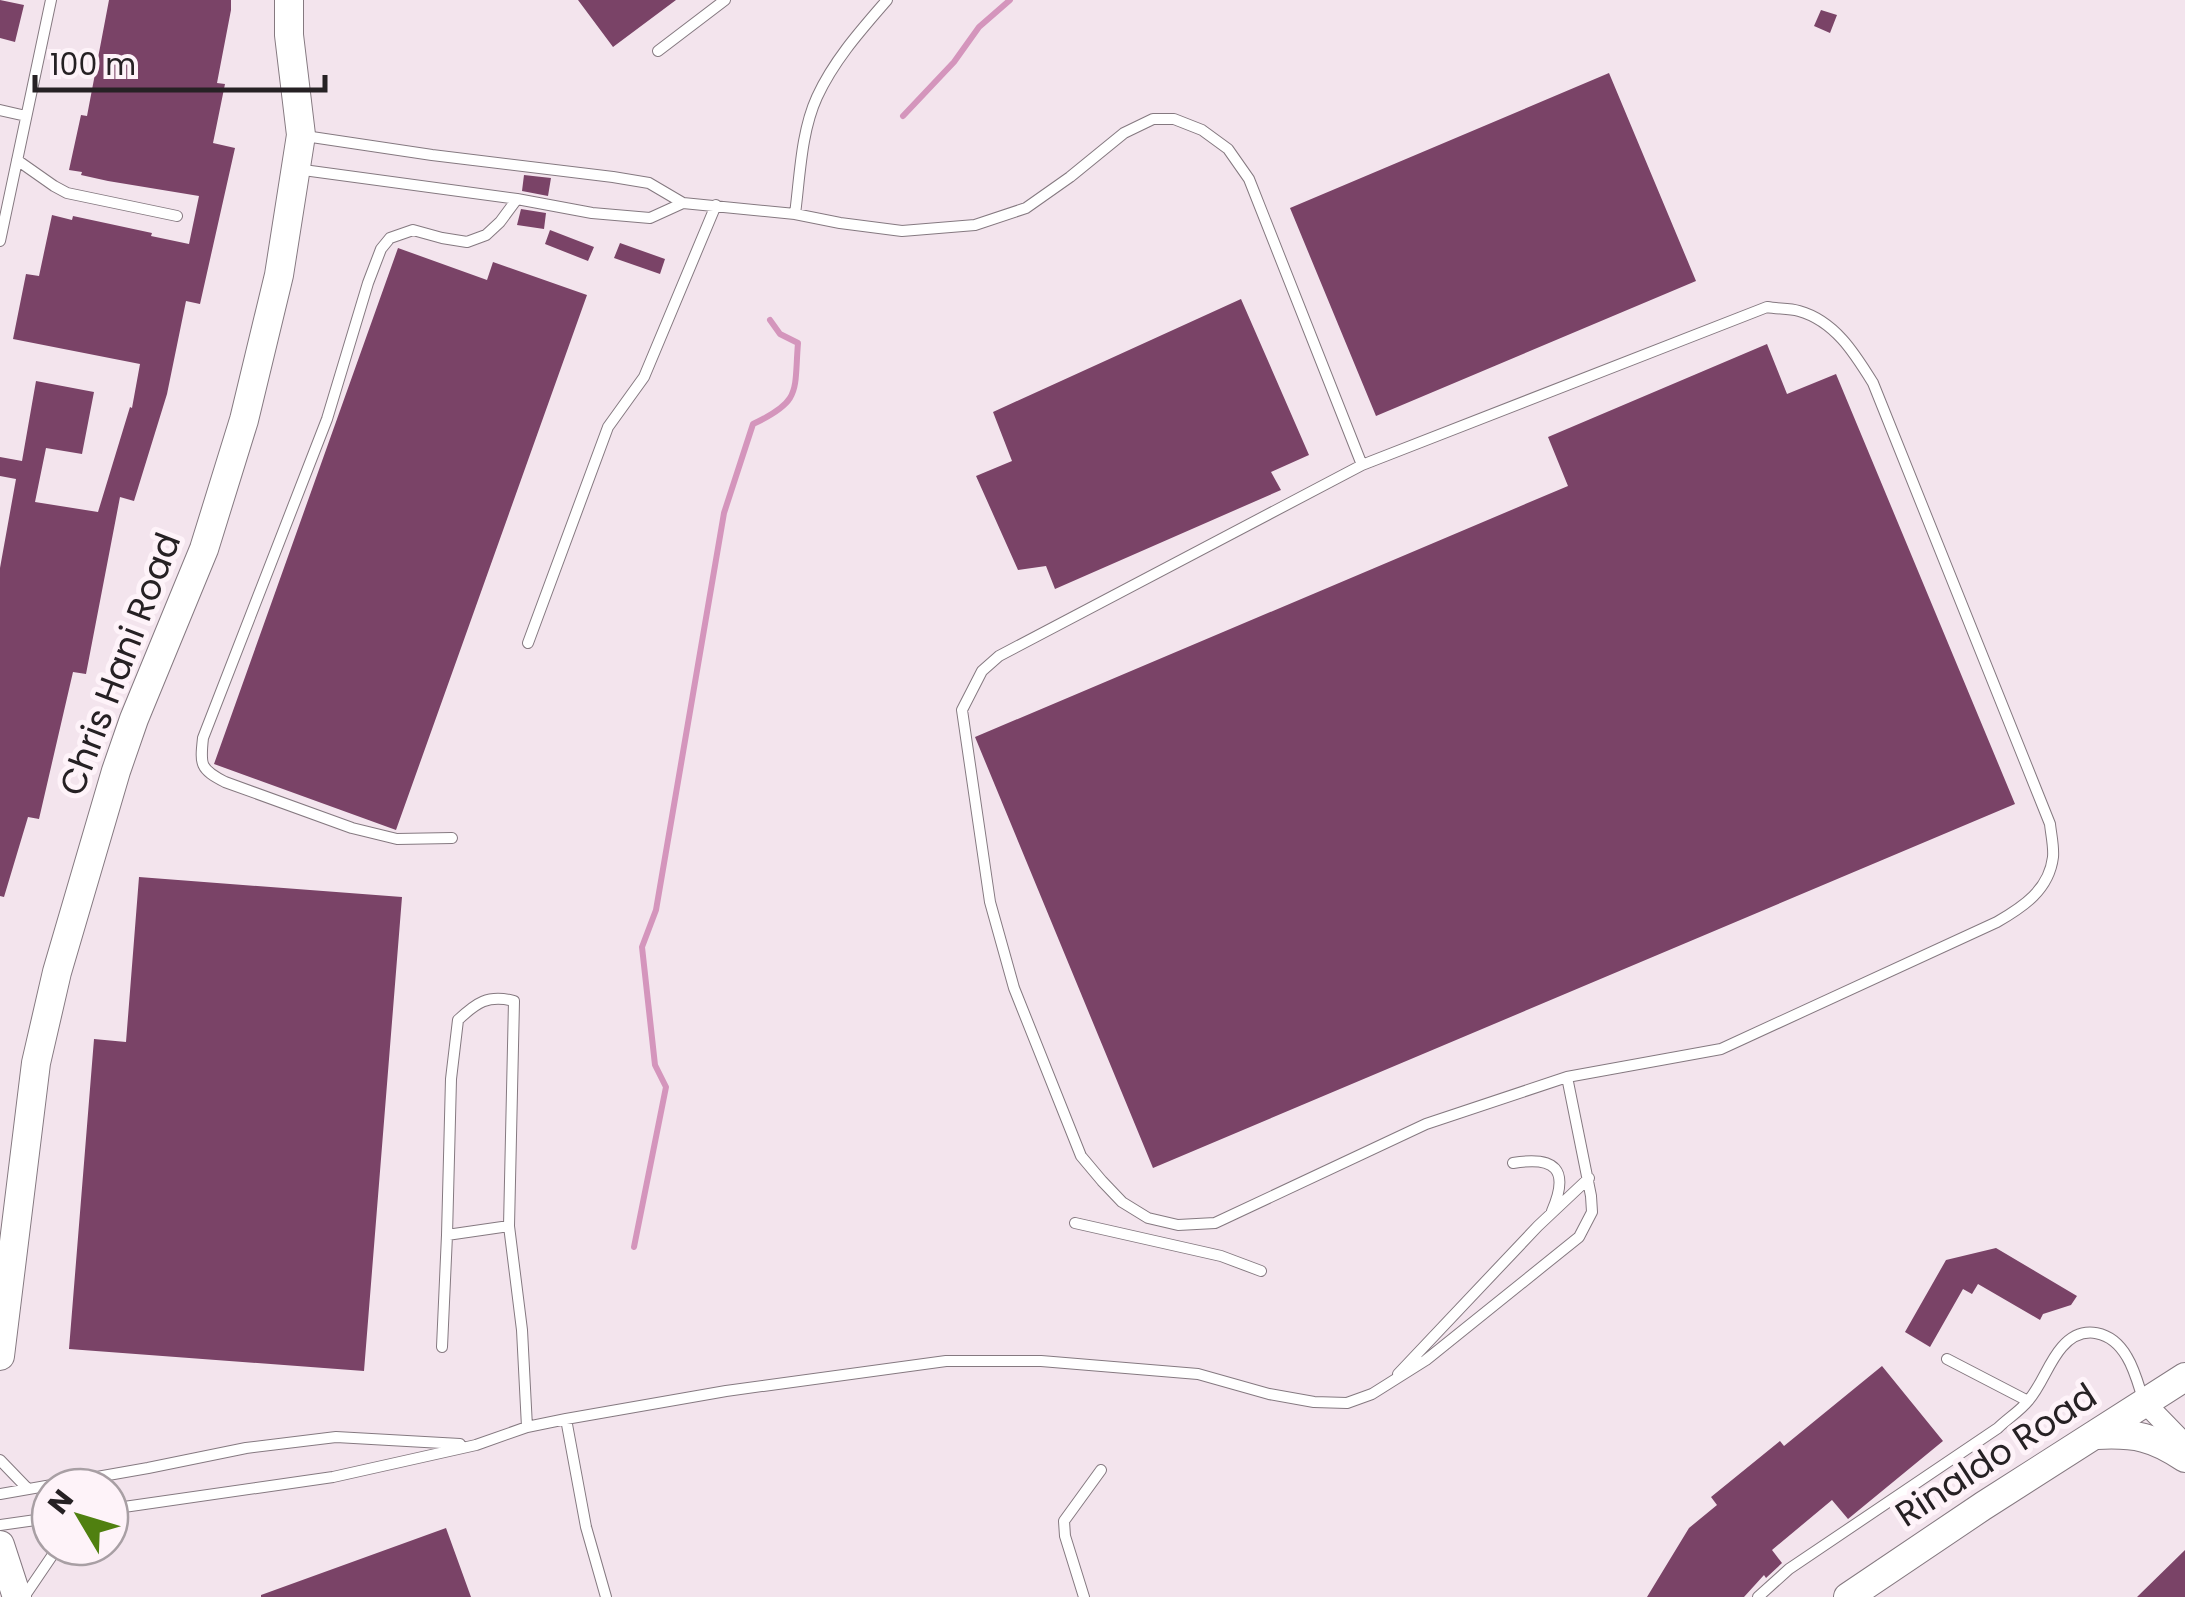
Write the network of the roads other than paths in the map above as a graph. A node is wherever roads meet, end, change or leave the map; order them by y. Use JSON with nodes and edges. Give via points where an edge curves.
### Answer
{"nodes":[{"id":1,"x":50,"y":0,"type":"edge"},
{"id":2,"x":289,"y":0,"type":"edge"},
{"id":3,"x":725,"y":0,"type":"edge"},
{"id":4,"x":887,"y":0,"type":"edge"},
{"id":5,"x":658,"y":51,"type":"dead end"},
{"id":6,"x":0,"y":110,"type":"edge"},
{"id":7,"x":26,"y":116,"type":"junction"},
{"id":8,"x":301,"y":135,"type":"junction"},
{"id":9,"x":17,"y":160,"type":"junction"},
{"id":10,"x":296,"y":170,"type":"junction"},
{"id":11,"x":517,"y":199,"type":"junction"},
{"id":12,"x":683,"y":203,"type":"junction"},
{"id":13,"x":716,"y":205,"type":"junction"},
{"id":14,"x":795,"y":214,"type":"junction"},
{"id":15,"x":177,"y":216,"type":"dead end"},
{"id":16,"x":0,"y":240,"type":"edge"},
{"id":17,"x":1362,"y":465,"type":"junction"},
{"id":18,"x":528,"y":642,"type":"dead end"},
{"id":19,"x":452,"y":838,"type":"dead end"},
{"id":20,"x":1567,"y":1077,"type":"junction"},
{"id":21,"x":1514,"y":1163,"type":"dead end"},
{"id":22,"x":1589,"y":1178,"type":"junction"},
{"id":23,"x":1550,"y":1214,"type":"junction"},
{"id":24,"x":1075,"y":1223,"type":"dead end"},
{"id":25,"x":509,"y":1226,"type":"junction"},
{"id":26,"x":447,"y":1235,"type":"junction"},
{"id":27,"x":1261,"y":1271,"type":"dead end"},
{"id":28,"x":442,"y":1347,"type":"dead end"},
{"id":29,"x":0,"y":1356,"type":"edge"},
{"id":30,"x":1947,"y":1360,"type":"dead end"},
{"id":31,"x":2185,"y":1377,"type":"edge"},
{"id":32,"x":1387,"y":1386,"type":"junction"},
{"id":33,"x":2028,"y":1402,"type":"junction"},
{"id":34,"x":2144,"y":1403,"type":"junction"},
{"id":35,"x":566,"y":1419,"type":"junction"},
{"id":36,"x":527,"y":1426,"type":"junction"},
{"id":37,"x":2095,"y":1435,"type":"junction"},
{"id":38,"x":2185,"y":1444,"type":"edge"},
{"id":39,"x":476,"y":1445,"type":"junction"},
{"id":40,"x":2185,"y":1458,"type":"edge"},
{"id":41,"x":0,"y":1460,"type":"edge"},
{"id":42,"x":1101,"y":1470,"type":"dead end"},
{"id":43,"x":28,"y":1488,"type":"junction"},
{"id":44,"x":0,"y":1494,"type":"edge"},
{"id":45,"x":130,"y":1506,"type":"edge"},
{"id":46,"x":30,"y":1521,"type":"edge"},
{"id":47,"x":0,"y":1525,"type":"edge"},
{"id":48,"x":0,"y":1545,"type":"edge"},
{"id":49,"x":43,"y":1567,"type":"edge"},
{"id":50,"x":20,"y":1597,"type":"edge"},
{"id":51,"x":606,"y":1597,"type":"edge"},
{"id":52,"x":1084,"y":1597,"type":"edge"},
{"id":53,"x":1758,"y":1597,"type":"edge"},
{"id":54,"x":1848,"y":1597,"type":"edge"}],
"edges":[{"from":1,"to":7,"type":"lane"},
{"from":2,"to":8,"type":"street","name":"Chris Hani Road"},
{"from":3,"to":5,"type":"lane"},
{"from":4,"to":14,"type":"lane","via":[[834,65],[816,100]]},
{"from":6,"to":7,"type":"lane"},
{"from":7,"to":9,"type":"lane"},
{"from":8,"to":10,"type":"street","name":"Chris Hani Road"},
{"from":8,"to":12,"type":"lane","via":[[614,176],[649,183]]},
{"from":9,"to":15,"type":"lane","via":[[67,192]]},
{"from":9,"to":16,"type":"lane"},
{"from":10,"to":11,"type":"lane"},
{"from":10,"to":29,"type":"street","name":"Chris Hani Road","via":[[244,420],[204,549],[116,771],[57,972],[36,1063]]},
{"from":11,"to":12,"type":"lane","via":[[650,218]]},
{"from":11,"to":19,"type":"lane","via":[[486,235],[468,242],[413,230],[381,249],[327,419],[203,738],[200,761],[225,782],[352,828],[396,838]]},
{"from":12,"to":13,"type":"lane"},
{"from":13,"to":14,"type":"lane"},
{"from":13,"to":18,"type":"lane","via":[[644,377],[608,427]]},
{"from":14,"to":17,"type":"lane","via":[[902,231],[975,225],[1026,208],[1124,133],[1153,120],[1174,119],[1202,130],[1228,149],[1250,180]]},
{"from":17,"to":20,"type":"lane","via":[[999,656],[982,671],[962,710],[990,902],[1014,988],[1082,1156],[1122,1202],[1178,1226],[1215,1222],[1426,1124]]},
{"from":17,"to":20,"type":"lane","via":[[1767,307],[1800,311],[1826,324],[1850,346],[1873,383],[2050,824],[2053,856],[2044,885],[1996,922],[1721,1050]]},
{"from":20,"to":22,"type":"lane"},
{"from":21,"to":23,"type":"lane","via":[[1537,1159],[1555,1168],[1559,1194]]},
{"from":22,"to":23,"type":"lane"},
{"from":22,"to":32,"type":"lane","via":[[1592,1212],[1579,1237]]},
{"from":23,"to":32,"type":"lane"},
{"from":24,"to":27,"type":"lane"},
{"from":25,"to":26,"type":"lane"},
{"from":25,"to":26,"type":"lane","via":[[514,1001],[500,997],[484,999],[458,1020]]},
{"from":25,"to":36,"type":"lane"},
{"from":26,"to":28,"type":"lane"},
{"from":30,"to":33,"type":"lane"},
{"from":31,"to":34,"type":"street","name":"Rinaldo Road"},
{"from":32,"to":35,"type":"lane","via":[[1347,1403],[1314,1402],[1198,1374],[946,1360]]},
{"from":33,"to":34,"type":"lane","via":[[2062,1348],[2086,1332],[2118,1344]]},
{"from":33,"to":53,"type":"lane"},
{"from":34,"to":37,"type":"street","name":"Rinaldo Road"},
{"from":34,"to":38,"type":"street"},
{"from":35,"to":36,"type":"lane"},
{"from":35,"to":51,"type":"lane"},
{"from":36,"to":39,"type":"lane"},
{"from":37,"to":40,"type":"street","via":[[2152,1439]]},
{"from":37,"to":54,"type":"street","name":"Rinaldo Road"},
{"from":39,"to":43,"type":"lane","via":[[336,1437]]},
{"from":39,"to":45,"type":"lane","via":[[334,1477]]},
{"from":41,"to":43,"type":"lane"},
{"from":42,"to":52,"type":"lane","via":[[1064,1521]]},
{"from":43,"to":44,"type":"lane"},
{"from":46,"to":47,"type":"lane"},
{"from":48,"to":50,"type":"street"},
{"from":49,"to":50,"type":"lane"}]}
